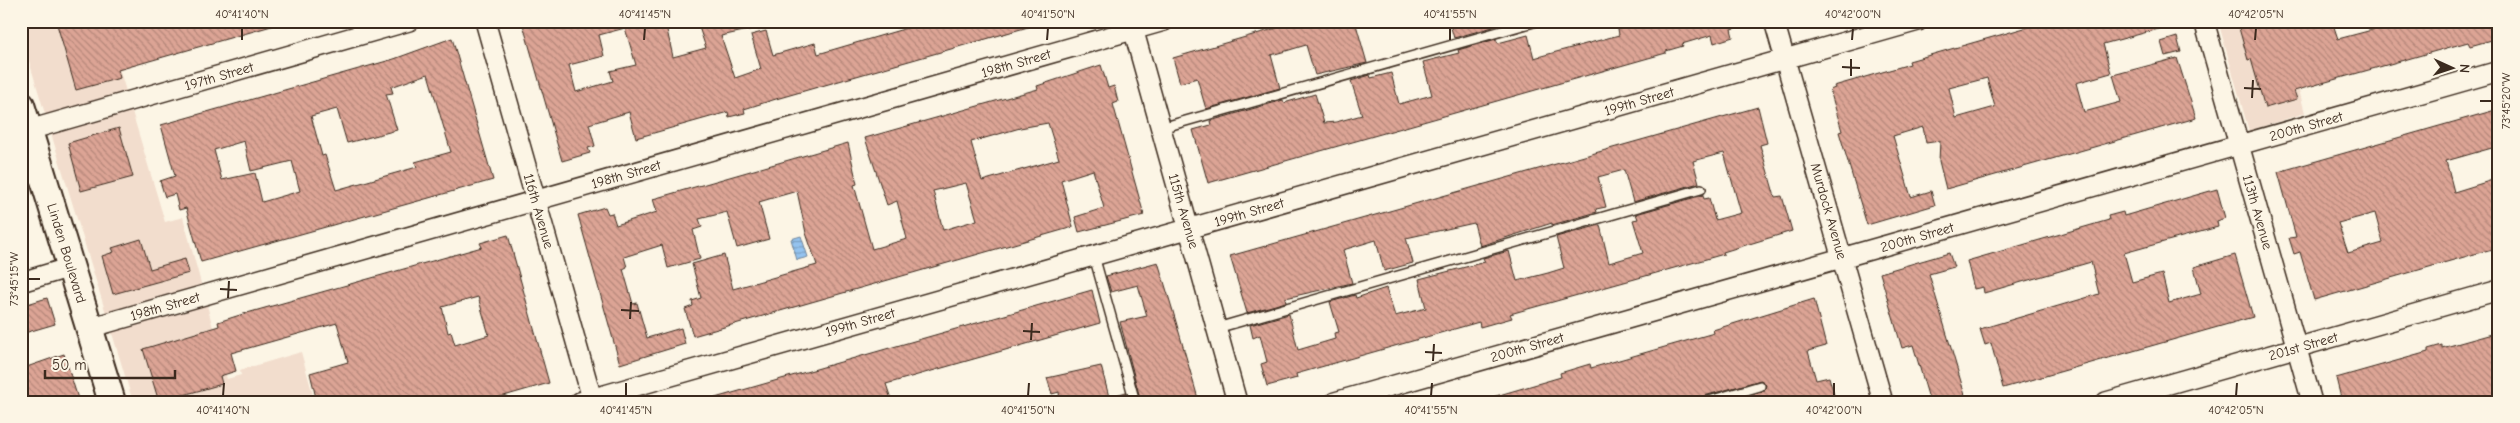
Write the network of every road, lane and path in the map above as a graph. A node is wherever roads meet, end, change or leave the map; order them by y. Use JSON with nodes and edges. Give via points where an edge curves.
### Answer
{"nodes":[{"id":1,"x":409,"y":21,"type":"edge"},
{"id":2,"x":485,"y":21,"type":"edge"},
{"id":3,"x":1164,"y":21,"type":"edge"},
{"id":4,"x":1536,"y":21,"type":"edge"},
{"id":5,"x":1774,"y":21,"type":"edge"},
{"id":6,"x":1918,"y":21,"type":"edge"},
{"id":7,"x":2204,"y":21,"type":"edge"},
{"id":8,"x":1132,"y":26,"type":"edge"},
{"id":9,"x":1785,"y":59,"type":"junction"},
{"id":10,"x":2499,"y":71,"type":"edge"},
{"id":11,"x":21,"y":105,"type":"edge"},
{"id":12,"x":1161,"y":128,"type":"junction"},
{"id":13,"x":29,"y":130,"type":"junction"},
{"id":14,"x":2239,"y":145,"type":"junction"},
{"id":15,"x":1701,"y":189,"type":"dead end"},
{"id":16,"x":536,"y":200,"type":"junction"},
{"id":17,"x":1189,"y":229,"type":"junction"},
{"id":18,"x":1094,"y":256,"type":"junction"},
{"id":19,"x":1842,"y":258,"type":"junction"},
{"id":20,"x":71,"y":267,"type":"junction"},
{"id":21,"x":21,"y":282,"type":"edge"},
{"id":22,"x":2499,"y":290,"type":"edge"},
{"id":23,"x":89,"y":328,"type":"junction"},
{"id":24,"x":1217,"y":328,"type":"junction"},
{"id":25,"x":2297,"y":348,"type":"junction"},
{"id":26,"x":1760,"y":386,"type":"dead end"},
{"id":27,"x":589,"y":401,"type":"edge"},
{"id":28,"x":112,"y":402,"type":"edge"},
{"id":29,"x":1135,"y":402,"type":"edge"},
{"id":30,"x":1237,"y":402,"type":"edge"},
{"id":31,"x":1335,"y":402,"type":"edge"},
{"id":32,"x":1706,"y":402,"type":"edge"},
{"id":33,"x":1883,"y":402,"type":"edge"},
{"id":34,"x":2106,"y":402,"type":"edge"},
{"id":35,"x":2312,"y":402,"type":"edge"}],
"edges":[{"from":1,"to":13,"type":"street","name":"197th Street"},
{"from":2,"to":16,"type":"street","name":"116th Avenue"},
{"from":3,"to":8,"type":"street","name":"198th Street"},
{"from":4,"to":12,"type":"lane"},
{"from":5,"to":9,"type":"street","name":"Murdock Avenue"},
{"from":6,"to":9,"type":"street","name":"199th Street"},
{"from":7,"to":14,"type":"street","name":"113th Avenue"},
{"from":8,"to":12,"type":"street","name":"115th Avenue"},
{"from":8,"to":16,"type":"street","name":"198th Street"},
{"from":9,"to":17,"type":"street","name":"199th Street"},
{"from":9,"to":19,"type":"street","name":"Murdock Avenue"},
{"from":10,"to":14,"type":"street","name":"200th Street"},
{"from":11,"to":13,"type":"main road","name":"Linden Boulevard"},
{"from":12,"to":17,"type":"street","name":"115th Avenue"},
{"from":13,"to":20,"type":"main road","name":"Linden Boulevard"},
{"from":14,"to":19,"type":"street","name":"200th Street"},
{"from":14,"to":25,"type":"street","name":"113th Avenue"},
{"from":15,"to":24,"type":"lane"},
{"from":16,"to":23,"type":"street","name":"198th Street"},
{"from":16,"to":27,"type":"street","name":"116th Avenue"},
{"from":17,"to":18,"type":"street","name":"199th Street"},
{"from":17,"to":24,"type":"street","name":"115th Avenue"},
{"from":18,"to":27,"type":"street","name":"199th Street"},
{"from":18,"to":29,"type":"lane"},
{"from":19,"to":31,"type":"street","name":"200th Street"},
{"from":19,"to":33,"type":"street","name":"Murdock Avenue"},
{"from":20,"to":21,"type":"street"},
{"from":20,"to":23,"type":"main road","name":"Linden Boulevard"},
{"from":22,"to":25,"type":"street","name":"201st Street"},
{"from":23,"to":28,"type":"main road","name":"Linden Boulevard"},
{"from":24,"to":30,"type":"street","name":"115th Avenue"},
{"from":25,"to":34,"type":"street","name":"201st Street"},
{"from":25,"to":35,"type":"street","name":"113th Avenue"},
{"from":26,"to":32,"type":"lane"}]}
